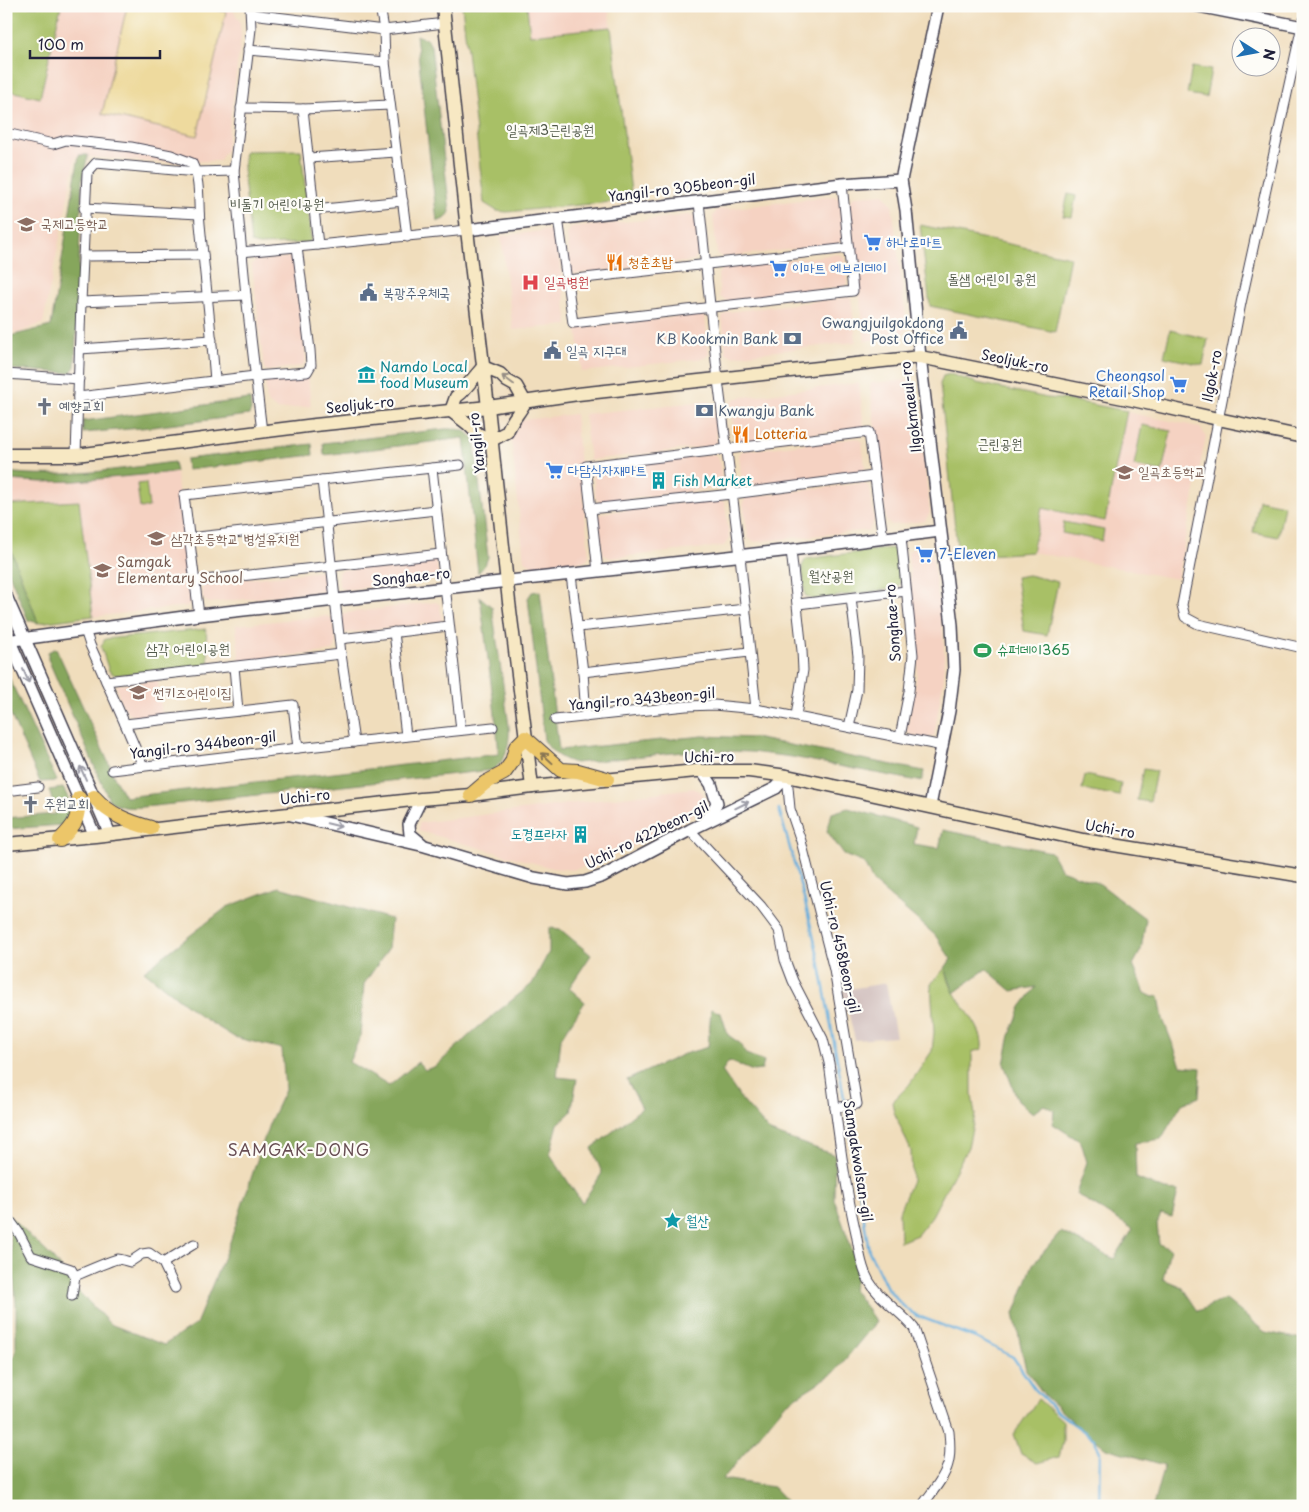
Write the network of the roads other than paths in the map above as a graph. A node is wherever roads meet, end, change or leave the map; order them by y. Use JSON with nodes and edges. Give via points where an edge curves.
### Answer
{"nodes":[{"id":1,"x":380,"y":6,"type":"edge"},
{"id":2,"x":443,"y":6,"type":"edge"},
{"id":3,"x":938,"y":6,"type":"edge"},
{"id":4,"x":1198,"y":6,"type":"edge"},
{"id":5,"x":251,"y":10,"type":"edge"},
{"id":6,"x":445,"y":23,"type":"junction"},
{"id":7,"x":1302,"y":25,"type":"edge"},
{"id":8,"x":384,"y":30,"type":"junction"},
{"id":9,"x":248,"y":50,"type":"junction"},
{"id":10,"x":385,"y":62,"type":"junction"},
{"id":11,"x":390,"y":105,"type":"junction"},
{"id":12,"x":242,"y":108,"type":"junction"},
{"id":13,"x":303,"y":109,"type":"junction"},
{"id":14,"x":6,"y":133,"type":"edge"},
{"id":15,"x":396,"y":152,"type":"junction"},
{"id":16,"x":309,"y":158,"type":"junction"},
{"id":17,"x":234,"y":171,"type":"junction"},
{"id":18,"x":196,"y":172,"type":"junction"},
{"id":19,"x":902,"y":180,"type":"junction"},
{"id":20,"x":842,"y":184,"type":"junction"},
{"id":21,"x":403,"y":201,"type":"junction"},
{"id":22,"x":699,"y":202,"type":"junction"},
{"id":23,"x":84,"y":208,"type":"junction"},
{"id":24,"x":314,"y":210,"type":"junction"},
{"id":25,"x":199,"y":214,"type":"junction"},
{"id":26,"x":558,"y":218,"type":"junction"},
{"id":27,"x":466,"y":230,"type":"junction"},
{"id":28,"x":408,"y":236,"type":"junction"},
{"id":29,"x":318,"y":246,"type":"junction"},
{"id":30,"x":297,"y":247,"type":"junction"},
{"id":31,"x":849,"y":248,"type":"junction"},
{"id":32,"x":241,"y":252,"type":"junction"},
{"id":33,"x":203,"y":255,"type":"junction"},
{"id":34,"x":83,"y":256,"type":"junction"},
{"id":35,"x":706,"y":264,"type":"junction"},
{"id":36,"x":567,"y":280,"type":"junction"},
{"id":37,"x":246,"y":296,"type":"junction"},
{"id":38,"x":208,"y":297,"type":"junction"},
{"id":39,"x":81,"y":302,"type":"junction"},
{"id":40,"x":710,"y":308,"type":"junction"},
{"id":41,"x":212,"y":340,"type":"junction"},
{"id":42,"x":80,"y":349,"type":"junction"},
{"id":43,"x":920,"y":357,"type":"junction"},
{"id":44,"x":483,"y":367,"type":"junction"},
{"id":45,"x":6,"y":374,"type":"edge"},
{"id":46,"x":255,"y":376,"type":"junction"},
{"id":47,"x":79,"y":378,"type":"junction"},
{"id":48,"x":718,"y":380,"type":"junction"},
{"id":49,"x":215,"y":381,"type":"junction"},
{"id":50,"x":78,"y":397,"type":"junction"},
{"id":51,"x":525,"y":402,"type":"junction"},
{"id":52,"x":488,"y":407,"type":"junction"},
{"id":53,"x":451,"y":411,"type":"junction"},
{"id":54,"x":1218,"y":419,"type":"junction"},
{"id":55,"x":262,"y":432,"type":"junction"},
{"id":56,"x":1303,"y":436,"type":"edge"},
{"id":57,"x":492,"y":440,"type":"junction"},
{"id":58,"x":726,"y":449,"type":"junction"},
{"id":59,"x":6,"y":455,"type":"edge"},
{"id":60,"x":76,"y":455,"type":"junction"},
{"id":61,"x":460,"y":465,"type":"dead end"},
{"id":62,"x":432,"y":468,"type":"junction"},
{"id":63,"x":874,"y":476,"type":"junction"},
{"id":64,"x":322,"y":480,"type":"junction"},
{"id":65,"x":732,"y":494,"type":"junction"},
{"id":66,"x":590,"y":509,"type":"junction"},
{"id":67,"x":436,"y":510,"type":"junction"},
{"id":68,"x":327,"y":522,"type":"junction"},
{"id":69,"x":940,"y":531,"type":"junction"},
{"id":70,"x":901,"y":537,"type":"junction"},
{"id":71,"x":189,"y":538,"type":"junction"},
{"id":72,"x":883,"y":539,"type":"junction"},
{"id":73,"x":791,"y":550,"type":"junction"},
{"id":74,"x":442,"y":554,"type":"junction"},
{"id":75,"x":740,"y":556,"type":"junction"},
{"id":76,"x":332,"y":566,"type":"junction"},
{"id":77,"x":598,"y":570,"type":"junction"},
{"id":78,"x":571,"y":575,"type":"junction"},
{"id":79,"x":195,"y":582,"type":"junction"},
{"id":80,"x":507,"y":582,"type":"junction"},
{"id":81,"x":444,"y":589,"type":"junction"},
{"id":82,"x":906,"y":591,"type":"junction"},
{"id":83,"x":6,"y":596,"type":"edge"},
{"id":84,"x":851,"y":598,"type":"junction"},
{"id":85,"x":336,"y":601,"type":"junction"},
{"id":86,"x":798,"y":604,"type":"junction"},
{"id":87,"x":746,"y":610,"type":"junction"},
{"id":88,"x":199,"y":616,"type":"junction"},
{"id":89,"x":448,"y":626,"type":"junction"},
{"id":90,"x":578,"y":627,"type":"junction"},
{"id":91,"x":85,"y":630,"type":"junction"},
{"id":92,"x":394,"y":632,"type":"junction"},
{"id":93,"x":8,"y":638,"type":"edge"},
{"id":94,"x":25,"y":639,"type":"junction"},
{"id":95,"x":340,"y":639,"type":"junction"},
{"id":96,"x":1303,"y":648,"type":"edge"},
{"id":97,"x":749,"y":652,"type":"junction"},
{"id":98,"x":341,"y":654,"type":"junction"},
{"id":99,"x":234,"y":667,"type":"junction"},
{"id":100,"x":583,"y":672,"type":"junction"},
{"id":101,"x":106,"y":681,"type":"junction"},
{"id":102,"x":756,"y":709,"type":"junction"},
{"id":103,"x":238,"y":711,"type":"junction"},
{"id":104,"x":796,"y":716,"type":"junction"},
{"id":105,"x":586,"y":717,"type":"junction"},
{"id":106,"x":555,"y":720,"type":"dead end"},
{"id":107,"x":126,"y":724,"type":"junction"},
{"id":108,"x":493,"y":727,"type":"dead end"},
{"id":109,"x":848,"y":727,"type":"junction"},
{"id":110,"x":460,"y":730,"type":"junction"},
{"id":111,"x":406,"y":736,"type":"junction"},
{"id":112,"x":900,"y":737,"type":"junction"},
{"id":113,"x":526,"y":738,"type":"junction"},
{"id":114,"x":354,"y":742,"type":"junction"},
{"id":115,"x":942,"y":746,"type":"junction"},
{"id":116,"x":298,"y":748,"type":"junction"},
{"id":117,"x":143,"y":766,"type":"junction"},
{"id":118,"x":112,"y":770,"type":"dead end"},
{"id":119,"x":702,"y":771,"type":"junction"},
{"id":120,"x":786,"y":776,"type":"junction"},
{"id":121,"x":607,"y":779,"type":"junction"},
{"id":122,"x":38,"y":787,"type":"dead end"},
{"id":123,"x":532,"y":787,"type":"junction"},
{"id":124,"x":7,"y":790,"type":"edge"},
{"id":125,"x":471,"y":796,"type":"junction"},
{"id":126,"x":94,"y":797,"type":"junction"},
{"id":127,"x":79,"y":798,"type":"junction"},
{"id":128,"x":422,"y":799,"type":"junction"},
{"id":129,"x":930,"y":806,"type":"junction"},
{"id":130,"x":287,"y":814,"type":"junction"},
{"id":131,"x":151,"y":828,"type":"junction"},
{"id":132,"x":694,"y":828,"type":"junction"},
{"id":133,"x":110,"y":834,"type":"junction"},
{"id":134,"x":95,"y":836,"type":"junction"},
{"id":135,"x":60,"y":840,"type":"junction"},
{"id":136,"x":6,"y":844,"type":"edge"},
{"id":137,"x":425,"y":846,"type":"junction"},
{"id":138,"x":1303,"y":876,"type":"edge"},
{"id":139,"x":835,"y":1108,"type":"junction"},
{"id":140,"x":6,"y":1215,"type":"edge"},
{"id":141,"x":194,"y":1244,"type":"dead end"},
{"id":142,"x":163,"y":1264,"type":"junction"},
{"id":143,"x":75,"y":1276,"type":"junction"},
{"id":144,"x":175,"y":1288,"type":"dead end"},
{"id":145,"x":72,"y":1296,"type":"dead end"},
{"id":146,"x":922,"y":1506,"type":"edge"}],
"edges":[{"from":1,"to":8,"type":"street"},
{"from":2,"to":6,"type":"main road","name":"Yangil-ro"},
{"from":3,"to":19,"type":"street","name":"Ilgokmaeul-ro"},
{"from":4,"to":7,"type":"street"},
{"from":5,"to":8,"type":"street"},
{"from":5,"to":9,"type":"street"},
{"from":6,"to":8,"type":"street"},
{"from":6,"to":27,"type":"main road","name":"Yangil-ro"},
{"from":7,"to":54,"type":"street","name":"Ilgok-ro"},
{"from":8,"to":10,"type":"street"},
{"from":9,"to":10,"type":"street"},
{"from":9,"to":12,"type":"street"},
{"from":10,"to":11,"type":"street"},
{"from":11,"to":13,"type":"street"},
{"from":11,"to":15,"type":"street"},
{"from":12,"to":13,"type":"street"},
{"from":12,"to":17,"type":"street"},
{"from":13,"to":16,"type":"street"},
{"from":14,"to":18,"type":"street","via":[[52,144],[66,140],[171,155],[192,163]]},
{"from":15,"to":16,"type":"street"},
{"from":15,"to":21,"type":"street"},
{"from":16,"to":24,"type":"street"},
{"from":17,"to":18,"type":"street"},
{"from":17,"to":32,"type":"street"},
{"from":18,"to":23,"type":"street","via":[[96,163],[87,173]]},
{"from":18,"to":25,"type":"street"},
{"from":19,"to":20,"type":"street","name":"Yangil-ro 305beon-gil"},
{"from":19,"to":43,"type":"street","name":"Ilgokmaeul-ro"},
{"from":20,"to":22,"type":"street","name":"Yangil-ro 305beon-gil"},
{"from":20,"to":31,"type":"street"},
{"from":21,"to":24,"type":"street"},
{"from":21,"to":28,"type":"street"},
{"from":22,"to":26,"type":"street","name":"Yangil-ro 305beon-gil"},
{"from":22,"to":35,"type":"street"},
{"from":23,"to":25,"type":"street"},
{"from":23,"to":34,"type":"street"},
{"from":24,"to":29,"type":"street"},
{"from":25,"to":33,"type":"street"},
{"from":26,"to":27,"type":"street","name":"Yangil-ro 305beon-gil"},
{"from":26,"to":36,"type":"street"},
{"from":27,"to":28,"type":"street"},
{"from":27,"to":44,"type":"main road","name":"Yangil-ro"},
{"from":28,"to":29,"type":"street"},
{"from":29,"to":30,"type":"street"},
{"from":30,"to":32,"type":"street"},
{"from":30,"to":46,"type":"street","via":[[311,365],[307,372]]},
{"from":31,"to":35,"type":"street"},
{"from":31,"to":40,"type":"street","via":[[853,291]]},
{"from":32,"to":37,"type":"street"},
{"from":33,"to":34,"type":"street"},
{"from":33,"to":38,"type":"street"},
{"from":34,"to":39,"type":"street"},
{"from":35,"to":36,"type":"street"},
{"from":35,"to":40,"type":"street"},
{"from":36,"to":40,"type":"street","via":[[573,323]]},
{"from":37,"to":38,"type":"street"},
{"from":37,"to":46,"type":"street"},
{"from":38,"to":39,"type":"street"},
{"from":38,"to":41,"type":"street"},
{"from":39,"to":42,"type":"street"},
{"from":40,"to":48,"type":"street"},
{"from":41,"to":42,"type":"street"},
{"from":41,"to":49,"type":"street"},
{"from":42,"to":47,"type":"street"},
{"from":43,"to":48,"type":"main road","name":"Seoljuk-ro"},
{"from":43,"to":54,"type":"main road","name":"Seoljuk-ro"},
{"from":43,"to":69,"type":"street","name":"Ilgokmaeul-ro"},
{"from":51,"to":44,"type":"main road","one_way":true,"via":[[516,386]]},
{"from":44,"to":52,"type":"main road","name":"Yangil-ro"},
{"from":44,"to":53,"type":"main road","via":[[456,397]]},
{"from":45,"to":47,"type":"street"},
{"from":46,"to":49,"type":"street"},
{"from":46,"to":55,"type":"street"},
{"from":47,"to":50,"type":"street"},
{"from":48,"to":51,"type":"main road","name":"Seoljuk-ro"},
{"from":48,"to":58,"type":"street"},
{"from":49,"to":50,"type":"street"},
{"from":50,"to":60,"type":"street"},
{"from":51,"to":52,"type":"main road","name":"Seoljuk-ro"},
{"from":51,"to":57,"type":"main road","via":[[507,432]]},
{"from":52,"to":53,"type":"main road","name":"Seoljuk-ro"},
{"from":52,"to":57,"type":"main road","name":"Yangil-ro"},
{"from":53,"to":55,"type":"main road","name":"Seoljuk-ro"},
{"from":53,"to":57,"type":"main road","via":[[478,434]]},
{"from":54,"to":56,"type":"main road","name":"Seoljuk-ro"},
{"from":54,"to":96,"type":"street","name":"Ilgok-ro","via":[[1184,591],[1184,617],[1198,624]]},
{"from":55,"to":60,"type":"main road","name":"Seoljuk-ro"},
{"from":57,"to":80,"type":"main road","name":"Yangil-ro"},
{"from":58,"to":63,"type":"street","via":[[869,432]]},
{"from":58,"to":65,"type":"street"},
{"from":58,"to":66,"type":"street","via":[[586,466]]},
{"from":59,"to":60,"type":"main road","name":"Seoljuk-ro"},
{"from":61,"to":62,"type":"street"},
{"from":62,"to":64,"type":"street"},
{"from":62,"to":67,"type":"street"},
{"from":63,"to":65,"type":"street"},
{"from":63,"to":72,"type":"street"},
{"from":64,"to":68,"type":"street"},
{"from":64,"to":71,"type":"street","via":[[184,495]]},
{"from":65,"to":66,"type":"street"},
{"from":65,"to":75,"type":"street"},
{"from":66,"to":77,"type":"street"},
{"from":67,"to":68,"type":"street"},
{"from":67,"to":74,"type":"street"},
{"from":68,"to":71,"type":"street"},
{"from":68,"to":76,"type":"street"},
{"from":69,"to":70,"type":"street","name":"Songhae-ro"},
{"from":69,"to":115,"type":"street","name":"Ilgokmaeul-ro","via":[[952,625],[954,670]]},
{"from":70,"to":72,"type":"street","name":"Songhae-ro"},
{"from":70,"to":82,"type":"street","name":"Songhae-ro"},
{"from":71,"to":79,"type":"street"},
{"from":72,"to":73,"type":"street","name":"Songhae-ro"},
{"from":73,"to":75,"type":"street","name":"Songhae-ro"},
{"from":73,"to":86,"type":"street"},
{"from":74,"to":76,"type":"street"},
{"from":74,"to":81,"type":"street"},
{"from":75,"to":77,"type":"street","name":"Songhae-ro"},
{"from":75,"to":87,"type":"street"},
{"from":76,"to":79,"type":"street"},
{"from":76,"to":85,"type":"street"},
{"from":77,"to":78,"type":"street","name":"Songhae-ro"},
{"from":78,"to":80,"type":"street","name":"Songhae-ro"},
{"from":78,"to":90,"type":"street"},
{"from":79,"to":88,"type":"street"},
{"from":80,"to":81,"type":"street","name":"Songhae-ro"},
{"from":80,"to":113,"type":"main road","name":"Yangil-ro"},
{"from":81,"to":85,"type":"street","name":"Songhae-ro"},
{"from":81,"to":89,"type":"street"},
{"from":82,"to":84,"type":"street"},
{"from":82,"to":112,"type":"street","name":"Songhae-ro","via":[[913,654]]},
{"from":83,"to":94,"type":"street"},
{"from":84,"to":86,"type":"street"},
{"from":84,"to":109,"type":"street","via":[[858,664],[857,690]]},
{"from":85,"to":88,"type":"street","name":"Songhae-ro"},
{"from":85,"to":95,"type":"street"},
{"from":86,"to":104,"type":"street","via":[[803,670]]},
{"from":87,"to":90,"type":"street"},
{"from":87,"to":97,"type":"street"},
{"from":88,"to":91,"type":"street","name":"Songhae-ro"},
{"from":89,"to":92,"type":"street"},
{"from":89,"to":110,"type":"street"},
{"from":90,"to":100,"type":"street"},
{"from":91,"to":94,"type":"street","name":"Songhae-ro"},
{"from":91,"to":101,"type":"street"},
{"from":92,"to":95,"type":"street"},
{"from":92,"to":111,"type":"street"},
{"from":93,"to":94,"type":"street","name":"Songhae-ro"},
{"from":93,"to":127,"type":"street","one_way":true},
{"from":126,"to":94,"type":"street","one_way":true},
{"from":95,"to":98,"type":"street"},
{"from":97,"to":100,"type":"street"},
{"from":97,"to":102,"type":"street"},
{"from":98,"to":99,"type":"street"},
{"from":98,"to":114,"type":"street"},
{"from":99,"to":101,"type":"street"},
{"from":99,"to":103,"type":"street"},
{"from":100,"to":105,"type":"street"},
{"from":101,"to":107,"type":"street"},
{"from":102,"to":104,"type":"street","name":"Yangil-ro 343beon-gil"},
{"from":102,"to":105,"type":"street","name":"Yangil-ro 343beon-gil","via":[[686,706]]},
{"from":103,"to":107,"type":"street","name":"Yangil-ro 344beon-gil"},
{"from":103,"to":116,"type":"street","name":"Yangil-ro 344beon-gil","via":[[293,705]]},
{"from":104,"to":109,"type":"street","name":"Yangil-ro 343beon-gil"},
{"from":105,"to":106,"type":"street","name":"Yangil-ro 343beon-gil"},
{"from":107,"to":117,"type":"street"},
{"from":108,"to":110,"type":"street","name":"Yangil-ro 344beon-gil"},
{"from":109,"to":112,"type":"street","name":"Yangil-ro 343beon-gil"},
{"from":110,"to":111,"type":"street","name":"Yangil-ro 344beon-gil"},
{"from":111,"to":114,"type":"street","name":"Yangil-ro 344beon-gil"},
{"from":112,"to":115,"type":"street","name":"Yangil-ro 343beon-gil"},
{"from":121,"to":113,"type":"main road","one_way":true,"via":[[561,770]]},
{"from":113,"to":123,"type":"main road","name":"Yangil-ro"},
{"from":113,"to":125,"type":"main road","via":[[516,746],[512,762],[504,773]]},
{"from":114,"to":116,"type":"street","name":"Yangil-ro 344beon-gil"},
{"from":115,"to":129,"type":"street","name":"Ilgokmaeul-ro"},
{"from":116,"to":117,"type":"street","name":"Yangil-ro 344beon-gil"},
{"from":117,"to":118,"type":"street","name":"Yangil-ro 344beon-gil"},
{"from":119,"to":120,"type":"main road","name":"Uchi-ro","via":[[749,771]]},
{"from":119,"to":121,"type":"main road","name":"Uchi-ro"},
{"from":119,"to":132,"type":"street","via":[[711,784],[717,803],[711,814]]},
{"from":120,"to":129,"type":"main road","name":"Uchi-ro"},
{"from":132,"to":120,"type":"street","name":"Uchi-ro 422beon-gil","one_way":true,"via":[[776,788]]},
{"from":120,"to":139,"type":"street","name":"Uchi-ro 458beon-gil","via":[[790,809],[834,970],[857,1104]]},
{"from":121,"to":123,"type":"main road","name":"Uchi-ro"},
{"from":122,"to":124,"type":"street"},
{"from":123,"to":125,"type":"main road","name":"Uchi-ro"},
{"from":125,"to":128,"type":"main road","name":"Uchi-ro"},
{"from":126,"to":131,"type":"main road","via":[[126,821]]},
{"from":126,"to":133,"type":"street"},
{"from":127,"to":134,"type":"street"},
{"from":127,"to":135,"type":"main road","via":[[78,815]]},
{"from":128,"to":130,"type":"main road","name":"Uchi-ro"},
{"from":128,"to":137,"type":"street","via":[[409,824],[410,834]]},
{"from":129,"to":138,"type":"main road","name":"Uchi-ro","via":[[1092,842]]},
{"from":130,"to":131,"type":"main road","name":"Uchi-ro"},
{"from":130,"to":137,"type":"street","name":"Uchi-ro 422beon-gil","one_way":true},
{"from":131,"to":133,"type":"main road","name":"Uchi-ro"},
{"from":132,"to":137,"type":"street","name":"Uchi-ro 422beon-gil","via":[[603,876],[568,884],[534,878]]},
{"from":132,"to":139,"type":"street","name":"Samgakwolsan-gil","via":[[779,930],[793,981],[822,1039]]},
{"from":133,"to":134,"type":"main road","name":"Uchi-ro"},
{"from":134,"to":135,"type":"main road","name":"Uchi-ro"},
{"from":135,"to":136,"type":"main road","name":"Uchi-ro"},
{"from":139,"to":146,"type":"street","name":"Samgakwolsan-gil","via":[[851,1213],[863,1266],[877,1293],[914,1328],[950,1432],[948,1465]]},
{"from":140,"to":143,"type":"street","via":[[31,1256],[71,1270]]},
{"from":141,"to":142,"type":"street"},
{"from":142,"to":143,"type":"street","via":[[149,1253],[130,1262],[111,1260]]},
{"from":142,"to":144,"type":"street"},
{"from":143,"to":145,"type":"street"}]}
